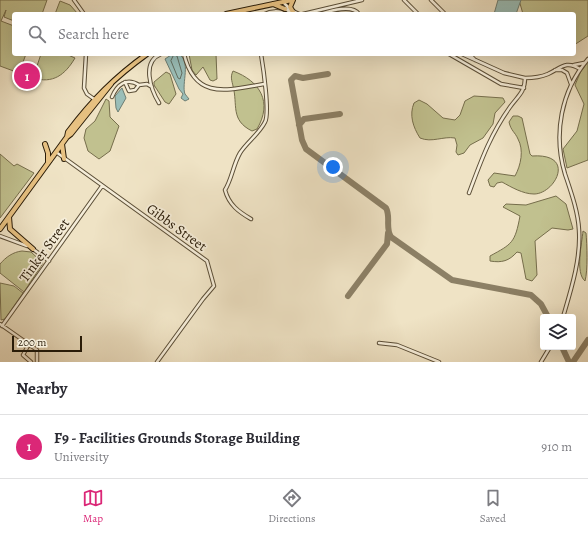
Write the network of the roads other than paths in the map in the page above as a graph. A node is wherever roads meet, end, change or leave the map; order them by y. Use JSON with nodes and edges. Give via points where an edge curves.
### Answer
{"nodes":[{"id":1,"x":74,"y":0,"type":"edge"},
{"id":2,"x":263,"y":0,"type":"edge"},
{"id":3,"x":292,"y":0,"type":"edge"},
{"id":4,"x":362,"y":0,"type":"edge"},
{"id":5,"x":404,"y":0,"type":"edge"},
{"id":6,"x":431,"y":0,"type":"edge"},
{"id":7,"x":281,"y":1,"type":"edge"},
{"id":8,"x":270,"y":4,"type":"junction"},
{"id":9,"x":258,"y":6,"type":"junction"},
{"id":10,"x":83,"y":12,"type":"edge"},
{"id":11,"x":234,"y":12,"type":"edge"},
{"id":12,"x":285,"y":12,"type":"edge"},
{"id":13,"x":291,"y":12,"type":"edge"},
{"id":14,"x":292,"y":12,"type":"edge"},
{"id":15,"x":312,"y":12,"type":"edge"},
{"id":16,"x":331,"y":12,"type":"edge"},
{"id":17,"x":357,"y":12,"type":"edge"},
{"id":18,"x":416,"y":12,"type":"edge"},
{"id":19,"x":444,"y":12,"type":"edge"},
{"id":20,"x":86,"y":56,"type":"edge"},
{"id":21,"x":145,"y":56,"type":"edge"},
{"id":22,"x":158,"y":56,"type":"edge"},
{"id":23,"x":185,"y":56,"type":"edge"},
{"id":24,"x":261,"y":56,"type":"edge"},
{"id":25,"x":452,"y":56,"type":"edge"},
{"id":26,"x":466,"y":56,"type":"edge"},
{"id":27,"x":471,"y":56,"type":"edge"},
{"id":28,"x":588,"y":59,"type":"edge"},
{"id":29,"x":477,"y":62,"type":"junction"},
{"id":30,"x":585,"y":63,"type":"junction"},
{"id":31,"x":573,"y":65,"type":"junction"},
{"id":32,"x":580,"y":69,"type":"junction"},
{"id":33,"x":554,"y":70,"type":"junction"},
{"id":34,"x":525,"y":78,"type":"junction"},
{"id":35,"x":125,"y":82,"type":"junction"},
{"id":36,"x":264,"y":84,"type":"junction"},
{"id":37,"x":139,"y":85,"type":"junction"},
{"id":38,"x":571,"y":85,"type":"junction"},
{"id":39,"x":152,"y":87,"type":"junction"},
{"id":40,"x":524,"y":88,"type":"junction"},
{"id":41,"x":88,"y":95,"type":"junction"},
{"id":42,"x":112,"y":97,"type":"dead end"},
{"id":43,"x":94,"y":101,"type":"junction"},
{"id":44,"x":159,"y":103,"type":"dead end"},
{"id":45,"x":89,"y":104,"type":"junction"},
{"id":46,"x":67,"y":137,"type":"junction"},
{"id":47,"x":45,"y":144,"type":"dead end"},
{"id":48,"x":62,"y":144,"type":"junction"},
{"id":49,"x":56,"y":152,"type":"junction"},
{"id":50,"x":64,"y":159,"type":"junction"},
{"id":51,"x":48,"y":163,"type":"junction"},
{"id":52,"x":102,"y":186,"type":"junction"},
{"id":53,"x":469,"y":193,"type":"dead end"},
{"id":54,"x":9,"y":217,"type":"junction"},
{"id":55,"x":251,"y":219,"type":"dead end"},
{"id":56,"x":0,"y":229,"type":"edge"},
{"id":57,"x":0,"y":236,"type":"edge"},
{"id":58,"x":33,"y":249,"type":"junction"},
{"id":59,"x":49,"y":261,"type":"junction"},
{"id":60,"x":564,"y":314,"type":"edge"},
{"id":61,"x":1,"y":325,"type":"edge"},
{"id":62,"x":379,"y":343,"type":"dead end"},
{"id":63,"x":29,"y":344,"type":"junction"},
{"id":64,"x":548,"y":350,"type":"edge"},
{"id":65,"x":31,"y":362,"type":"edge"},
{"id":66,"x":37,"y":362,"type":"edge"},
{"id":67,"x":156,"y":362,"type":"edge"},
{"id":68,"x":439,"y":362,"type":"edge"},
{"id":69,"x":541,"y":362,"type":"edge"}],
"edges":[{"from":1,"to":10,"type":"street"},
{"from":2,"to":9,"type":"main road"},
{"from":3,"to":7,"type":"main road"},
{"from":3,"to":14,"type":"main road"},
{"from":4,"to":15,"type":"street"},
{"from":5,"to":18,"type":"street"},
{"from":6,"to":19,"type":"street"},
{"from":7,"to":8,"type":"main road"},
{"from":7,"to":12,"type":"street"},
{"from":7,"to":13,"type":"street"},
{"from":8,"to":9,"type":"main road"},
{"from":8,"to":12,"type":"main road"},
{"from":9,"to":11,"type":"main road"},
{"from":16,"to":17,"type":"street","via":[[348,9]]},
{"from":20,"to":41,"type":"street","via":[[84,85]]},
{"from":21,"to":43,"type":"main road"},
{"from":22,"to":39,"type":"street","via":[[150,66]]},
{"from":23,"to":36,"type":"street","via":[[192,76],[218,91]]},
{"from":24,"to":36,"type":"street"},
{"from":25,"to":40,"type":"street","via":[[501,84]]},
{"from":26,"to":29,"type":"street"},
{"from":27,"to":29,"type":"street"},
{"from":28,"to":30,"type":"street"},
{"from":29,"to":34,"type":"street"},
{"from":30,"to":31,"type":"street"},
{"from":30,"to":32,"type":"street"},
{"from":31,"to":32,"type":"street"},
{"from":31,"to":33,"type":"street","via":[[565,64]]},
{"from":32,"to":38,"type":"street"},
{"from":33,"to":34,"type":"street","via":[[540,76]]},
{"from":33,"to":38,"type":"street","via":[[567,73]]},
{"from":34,"to":40,"type":"street"},
{"from":35,"to":37,"type":"street"},
{"from":35,"to":37,"type":"street","via":[[129,91],[135,90]]},
{"from":35,"to":42,"type":"street","via":[[119,85]]},
{"from":36,"to":55,"type":"street","via":[[268,112],[266,120],[240,152],[230,185],[225,190],[236,209]]},
{"from":37,"to":39,"type":"street","via":[[147,84]]},
{"from":38,"to":60,"type":"street","via":[[562,112],[559,138],[563,165],[576,210],[579,241]]},
{"from":39,"to":44,"type":"street"},
{"from":40,"to":53,"type":"street","via":[[490,137]]},
{"from":41,"to":43,"type":"street"},
{"from":41,"to":45,"type":"street"},
{"from":43,"to":45,"type":"main road"},
{"from":43,"to":46,"type":"main road"},
{"from":45,"to":46,"type":"main road"},
{"from":46,"to":48,"type":"main road"},
{"from":47,"to":51,"type":"main road"},
{"from":48,"to":49,"type":"main road"},
{"from":48,"to":50,"type":"main road"},
{"from":49,"to":50,"type":"street","name":"Gibbs Street"},
{"from":49,"to":51,"type":"main road"},
{"from":50,"to":52,"type":"street","name":"Gibbs Street"},
{"from":51,"to":54,"type":"main road"},
{"from":52,"to":59,"type":"street","name":"Tinker Street"},
{"from":52,"to":67,"type":"street","name":"Gibbs Street","via":[[207,261],[212,277],[214,286]]},
{"from":54,"to":56,"type":"main road"},
{"from":54,"to":58,"type":"main road","via":[[10,228]]},
{"from":57,"to":58,"type":"street"},
{"from":58,"to":59,"type":"street"},
{"from":59,"to":61,"type":"street","name":"Tinker Street"},
{"from":61,"to":63,"type":"street"},
{"from":62,"to":68,"type":"street","via":[[398,345]]},
{"from":63,"to":65,"type":"street","via":[[23,355]]},
{"from":63,"to":66,"type":"street","via":[[36,350]]},
{"from":64,"to":69,"type":"street"}]}
